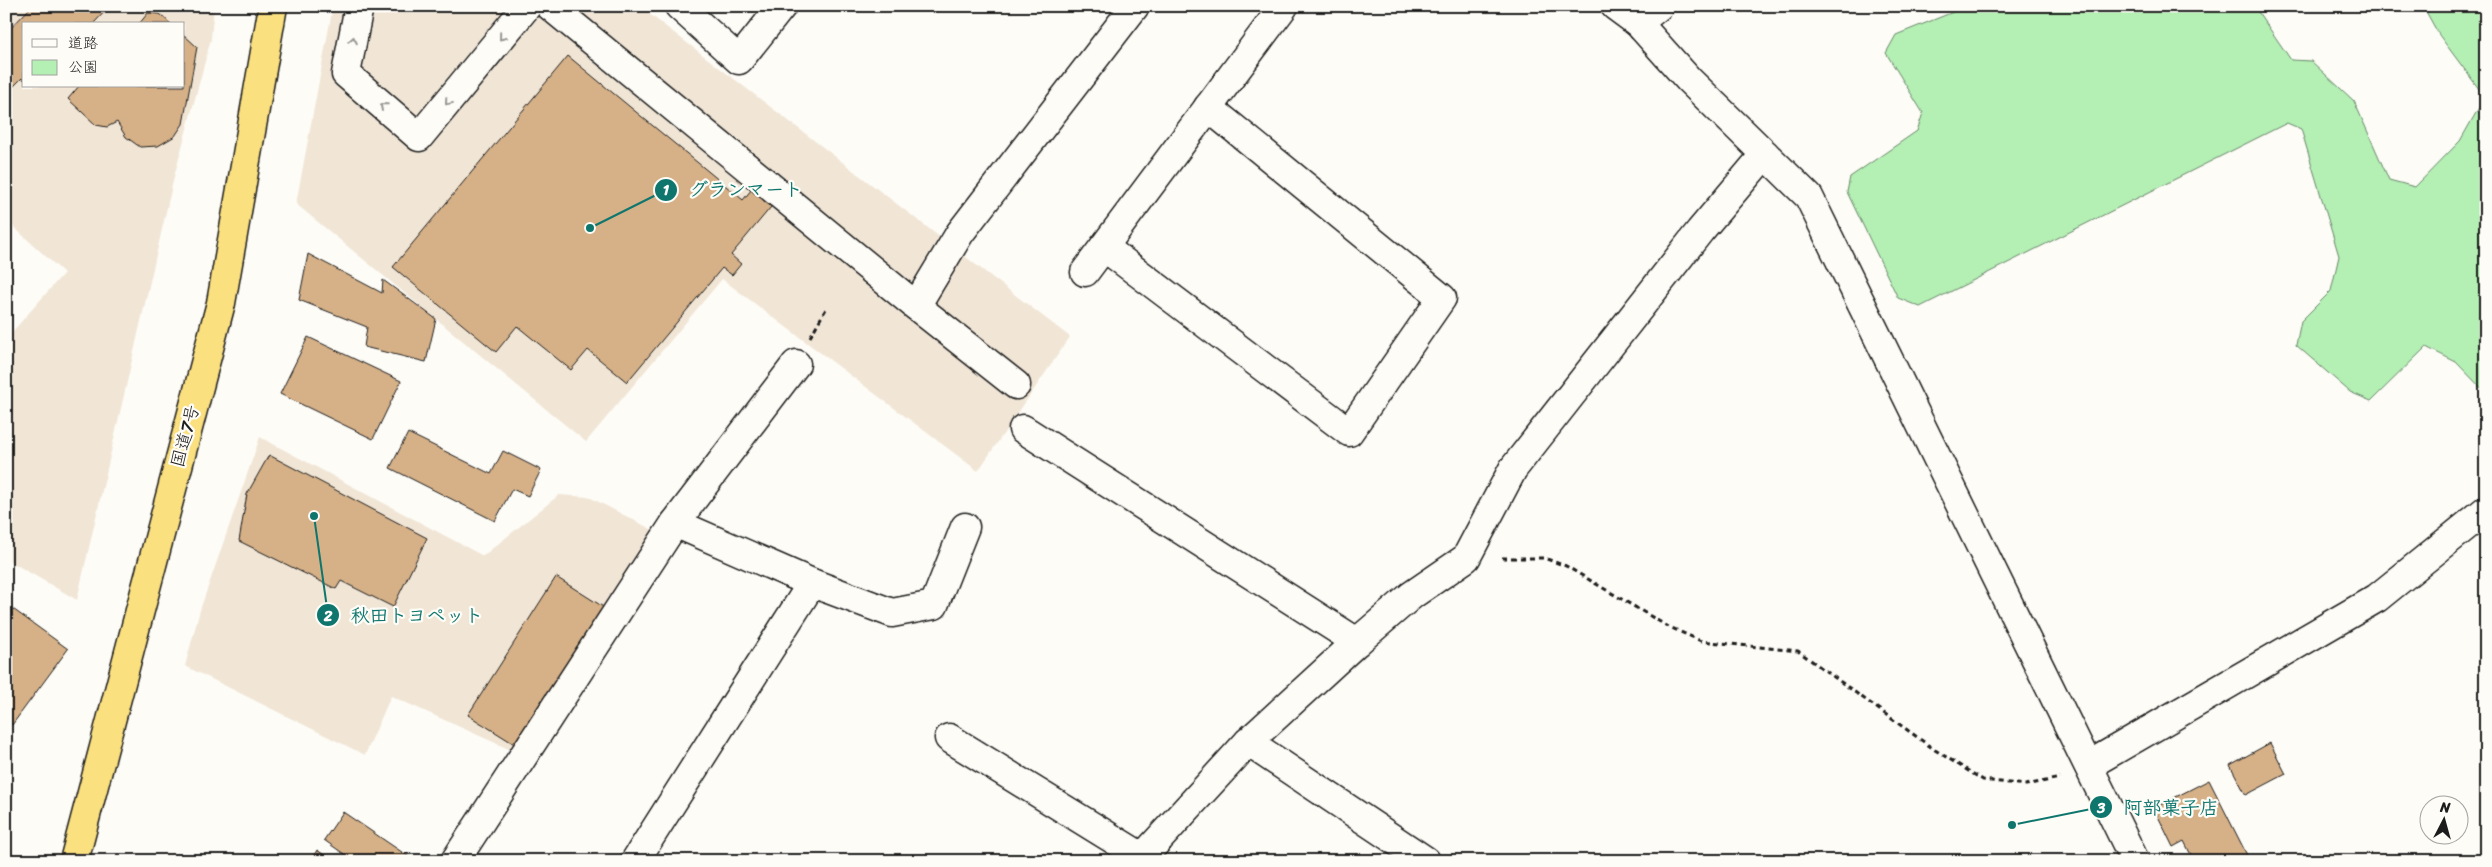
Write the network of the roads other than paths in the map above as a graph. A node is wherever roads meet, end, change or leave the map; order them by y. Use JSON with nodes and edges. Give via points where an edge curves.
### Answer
{"nodes":[{"id":1,"x":273,"y":6,"type":"edge"},
{"id":2,"x":359,"y":6,"type":"edge"},
{"id":3,"x":527,"y":6,"type":"edge"},
{"id":4,"x":550,"y":6,"type":"edge"},
{"id":5,"x":678,"y":6,"type":"edge"},
{"id":6,"x":782,"y":6,"type":"edge"},
{"id":7,"x":1135,"y":6,"type":"edge"},
{"id":8,"x":1284,"y":6,"type":"edge"},
{"id":9,"x":1616,"y":6,"type":"edge"},
{"id":10,"x":1659,"y":6,"type":"edge"},
{"id":11,"x":1638,"y":23,"type":"junction"},
{"id":12,"x":1208,"y":107,"type":"junction"},
{"id":13,"x":1765,"y":154,"type":"junction"},
{"id":14,"x":1104,"y":247,"type":"junction"},
{"id":15,"x":1085,"y":272,"type":"dead end"},
{"id":16,"x":916,"y":306,"type":"junction"},
{"id":17,"x":796,"y":364,"type":"dead end"},
{"id":18,"x":1016,"y":385,"type":"dead end"},
{"id":19,"x":1023,"y":429,"type":"dead end"},
{"id":20,"x":2486,"y":510,"type":"edge"},
{"id":21,"x":675,"y":523,"type":"junction"},
{"id":22,"x":965,"y":527,"type":"dead end"},
{"id":23,"x":812,"y":583,"type":"junction"},
{"id":24,"x":1357,"y":642,"type":"junction"},
{"id":25,"x":949,"y":738,"type":"dead end"},
{"id":26,"x":1248,"y":742,"type":"junction"},
{"id":27,"x":2089,"y":765,"type":"junction"},
{"id":28,"x":1141,"y":859,"type":"edge"},
{"id":29,"x":74,"y":861,"type":"edge"},
{"id":30,"x":455,"y":861,"type":"edge"},
{"id":31,"x":636,"y":861,"type":"edge"},
{"id":32,"x":1426,"y":861,"type":"edge"},
{"id":33,"x":2136,"y":861,"type":"edge"}],
"edges":[{"from":1,"to":29,"type":"highway","name":"国道7号","via":[[221,304]]},
{"from":3,"to":2,"type":"street","one_way":true,"via":[[419,137],[346,74]]},
{"from":4,"to":16,"type":"street"},
{"from":5,"to":6,"type":"street","via":[[738,60]]},
{"from":7,"to":16,"type":"street","via":[[960,233]]},
{"from":8,"to":12,"type":"street"},
{"from":9,"to":11,"type":"street"},
{"from":10,"to":11,"type":"street"},
{"from":11,"to":13,"type":"street","via":[[1689,80]]},
{"from":12,"to":14,"type":"street"},
{"from":12,"to":14,"type":"street","via":[[1442,298],[1349,432]]},
{"from":13,"to":24,"type":"street","via":[[1700,231],[1513,469],[1466,558],[1412,595]]},
{"from":13,"to":27,"type":"street","via":[[1809,197]]},
{"from":14,"to":15,"type":"street"},
{"from":16,"to":18,"type":"street"},
{"from":17,"to":21,"type":"street"},
{"from":19,"to":24,"type":"street"},
{"from":20,"to":27,"type":"street","via":[[2377,598]]},
{"from":21,"to":23,"type":"street"},
{"from":21,"to":30,"type":"street"},
{"from":22,"to":23,"type":"street","via":[[934,605],[892,613]]},
{"from":23,"to":31,"type":"street"},
{"from":24,"to":26,"type":"street"},
{"from":25,"to":28,"type":"street"},
{"from":26,"to":28,"type":"street"},
{"from":26,"to":32,"type":"street"},
{"from":27,"to":33,"type":"street"}]}
